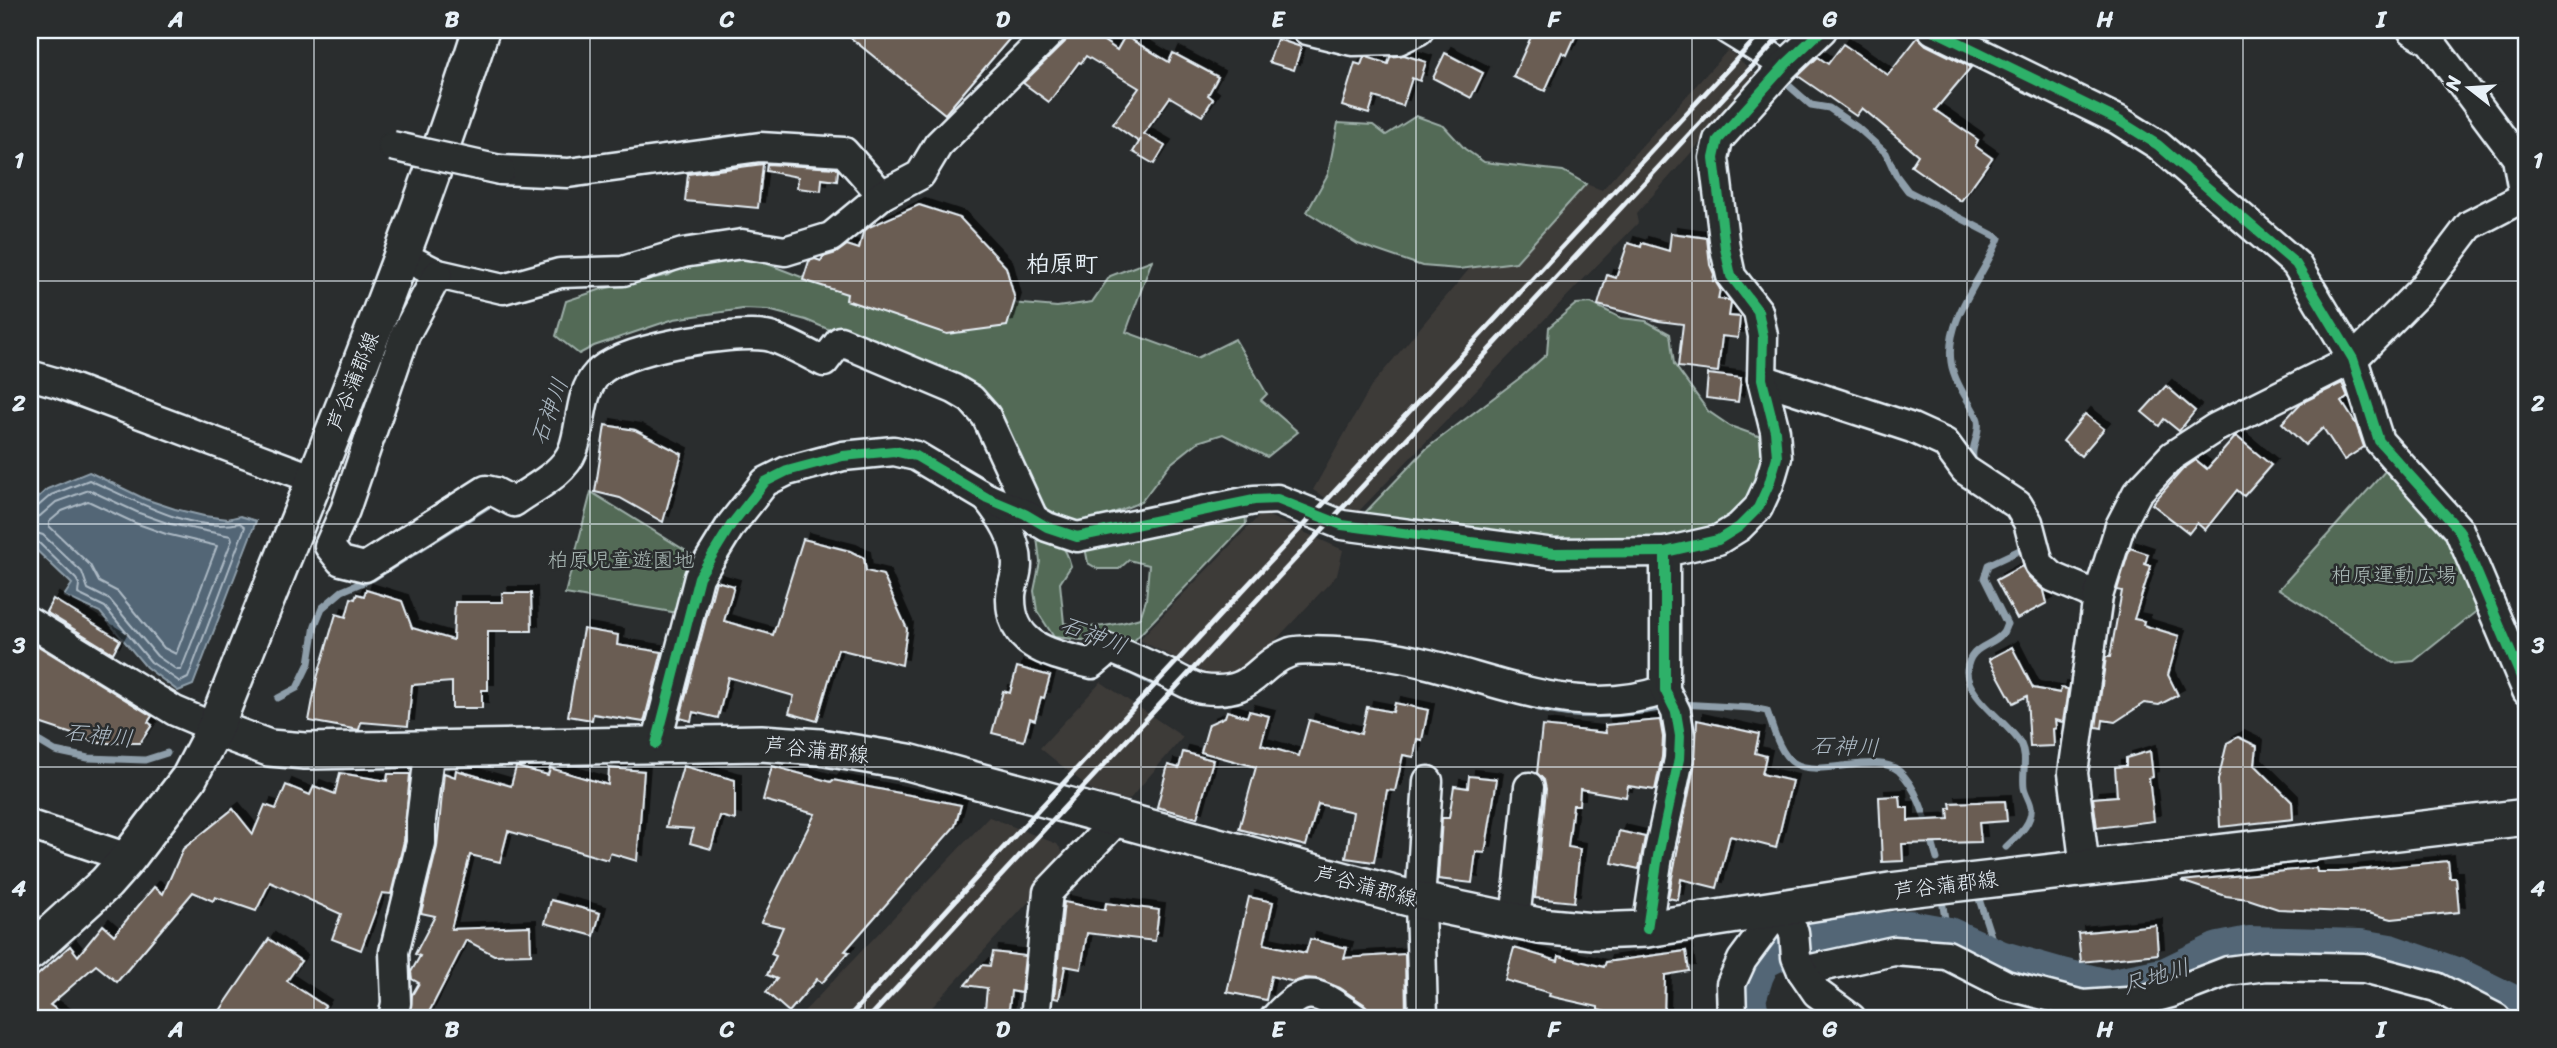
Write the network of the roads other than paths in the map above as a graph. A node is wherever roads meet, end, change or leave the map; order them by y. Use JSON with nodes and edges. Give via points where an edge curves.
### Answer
{"nodes":[{"id":1,"x":481,"y":30,"type":"edge"},
{"id":2,"x":1053,"y":30,"type":"edge"},
{"id":3,"x":1307,"y":30,"type":"edge"},
{"id":4,"x":1419,"y":30,"type":"edge"},
{"id":5,"x":1728,"y":30,"type":"edge"},
{"id":6,"x":1822,"y":30,"type":"edge"},
{"id":7,"x":1933,"y":30,"type":"edge"},
{"id":8,"x":2428,"y":34,"type":"edge"},
{"id":9,"x":1785,"y":65,"type":"junction"},
{"id":10,"x":392,"y":146,"type":"dead end"},
{"id":11,"x":2522,"y":154,"type":"edge"},
{"id":12,"x":883,"y":195,"type":"junction"},
{"id":13,"x":2526,"y":199,"type":"edge"},
{"id":14,"x":402,"y":256,"type":"junction"},
{"id":15,"x":438,"y":274,"type":"junction"},
{"id":16,"x":2353,"y":359,"type":"junction"},
{"id":17,"x":30,"y":375,"type":"edge"},
{"id":18,"x":1762,"y":379,"type":"junction"},
{"id":19,"x":314,"y":480,"type":"junction"},
{"id":20,"x":1012,"y":509,"type":"junction"},
{"id":21,"x":1665,"y":552,"type":"junction"},
{"id":22,"x":2098,"y":596,"type":"junction"},
{"id":23,"x":30,"y":622,"type":"edge"},
{"id":24,"x":2527,"y":691,"type":"edge"},
{"id":25,"x":1670,"y":699,"type":"junction"},
{"id":26,"x":215,"y":728,"type":"junction"},
{"id":27,"x":656,"y":744,"type":"junction"},
{"id":28,"x":430,"y":747,"type":"junction"},
{"id":29,"x":1428,"y":781,"type":"dead end"},
{"id":30,"x":1529,"y":787,"type":"dead end"},
{"id":31,"x":2527,"y":817,"type":"edge"},
{"id":32,"x":1118,"y":819,"type":"junction"},
{"id":33,"x":30,"y":825,"type":"edge"},
{"id":34,"x":128,"y":858,"type":"junction"},
{"id":35,"x":2085,"y":868,"type":"junction"},
{"id":36,"x":1420,"y":901,"type":"junction"},
{"id":37,"x":1515,"y":921,"type":"junction"},
{"id":38,"x":1647,"y":929,"type":"junction"},
{"id":39,"x":1793,"y":942,"type":"junction"},
{"id":40,"x":30,"y":952,"type":"edge"},
{"id":41,"x":393,"y":1018,"type":"edge"},
{"id":42,"x":1035,"y":1018,"type":"edge"},
{"id":43,"x":1275,"y":1018,"type":"edge"},
{"id":44,"x":1355,"y":1018,"type":"edge"},
{"id":45,"x":1423,"y":1018,"type":"edge"},
{"id":46,"x":1732,"y":1018,"type":"edge"},
{"id":47,"x":1852,"y":1018,"type":"edge"},
{"id":48,"x":2496,"y":1018,"type":"edge"}],
"edges":[{"from":1,"to":14,"type":"main road","name":"芦谷蒲郡線"},
{"from":2,"to":12,"type":"street","via":[[938,145],[920,175]]},
{"from":3,"to":4,"type":"street","via":[[1352,41],[1398,40]]},
{"from":5,"to":9,"type":"street"},
{"from":6,"to":9,"type":"street"},
{"from":7,"to":16,"type":"street","via":[[2118,120],[2158,145],[2296,264]]},
{"from":8,"to":11,"type":"street"},
{"from":9,"to":18,"type":"street","via":[[1718,141],[1714,158],[1731,276],[1758,311]]},
{"from":10,"to":12,"type":"street","bridge":true,"via":[[500,170],[568,173],[760,147],[844,152]]},
{"from":11,"to":13,"type":"street"},
{"from":12,"to":15,"type":"street","via":[[831,237],[785,251],[742,244],[683,253],[623,271],[561,273],[503,289]]},
{"from":13,"to":16,"type":"street","via":[[2470,225],[2420,291]]},
{"from":14,"to":15,"type":"street"},
{"from":14,"to":19,"type":"main road","name":"芦谷蒲郡線"},
{"from":15,"to":20,"type":"street","via":[[405,335],[329,545],[341,561],[365,567],[486,490],[514,502],[557,472],[572,452],[586,396],[597,374],[625,357],[689,339],[767,336],[954,389],[986,416]]},
{"from":16,"to":22,"type":"street","via":[[2215,428],[2172,456],[2137,493],[2120,526]]},
{"from":16,"to":24,"type":"street","via":[[2379,441],[2459,530]]},
{"from":17,"to":19,"type":"street"},
{"from":18,"to":21,"type":"street","via":[[1776,431],[1777,457],[1758,508],[1718,540]]},
{"from":18,"to":22,"type":"street","via":[[1945,443],[1965,470],[2018,505],[2028,522],[2039,564],[2053,577]]},
{"from":19,"to":26,"type":"main road","name":"芦谷蒲郡線"},
{"from":20,"to":21,"type":"street","via":[[1077,537],[1277,499],[1342,525],[1540,552]]},
{"from":20,"to":25,"type":"street","via":[[1004,519],[1017,566],[1011,614],[1016,628],[1044,651],[1136,658],[1199,689],[1241,687],[1293,651],[1376,654],[1447,668],[1544,697],[1611,702],[1646,696]]},
{"from":20,"to":27,"type":"street","via":[[916,456],[894,451],[843,456],[765,482],[699,577]]},
{"from":21,"to":25,"type":"street"},
{"from":22,"to":35,"type":"street","via":[[2073,773]]},
{"from":23,"to":26,"type":"street","via":[[175,711]]},
{"from":25,"to":38,"type":"street","via":[[1680,736],[1679,759]]},
{"from":26,"to":28,"type":"main road","name":"芦谷蒲郡線","via":[[269,748],[345,752]]},
{"from":26,"to":34,"type":"main road","name":"芦谷蒲郡線","via":[[189,778]]},
{"from":27,"to":28,"type":"main road","name":"芦谷蒲郡線"},
{"from":27,"to":32,"type":"main road","name":"芦谷蒲郡線","via":[[761,743],[855,752]]},
{"from":28,"to":41,"type":"street","via":[[422,843],[394,953]]},
{"from":29,"to":36,"type":"street"},
{"from":30,"to":37,"type":"street"},
{"from":31,"to":35,"type":"main road","name":"芦谷蒲郡線"},
{"from":32,"to":36,"type":"main road","name":"芦谷蒲郡線"},
{"from":32,"to":42,"type":"street","via":[[1048,892]]},
{"from":33,"to":34,"type":"street"},
{"from":34,"to":40,"type":"main road","name":"芦谷蒲郡線","via":[[107,883]]},
{"from":35,"to":39,"type":"main road","name":"芦谷蒲郡線","via":[[1890,891]]},
{"from":36,"to":37,"type":"main road","name":"芦谷蒲郡線"},
{"from":36,"to":45,"type":"street"},
{"from":37,"to":38,"type":"main road","name":"芦谷蒲郡線","via":[[1593,931]]},
{"from":38,"to":39,"type":"main road","name":"芦谷蒲郡線"},
{"from":39,"to":46,"type":"street","via":[[1742,960],[1731,984]]},
{"from":39,"to":47,"type":"street","via":[[1816,993]]},
{"from":39,"to":48,"type":"street","via":[[1947,955],[2006,985],[2092,1005],[2142,1001],[2228,971],[2266,966],[2364,968],[2436,988]]},
{"from":43,"to":44,"type":"street","via":[[1291,1000],[1307,993]]}]}
